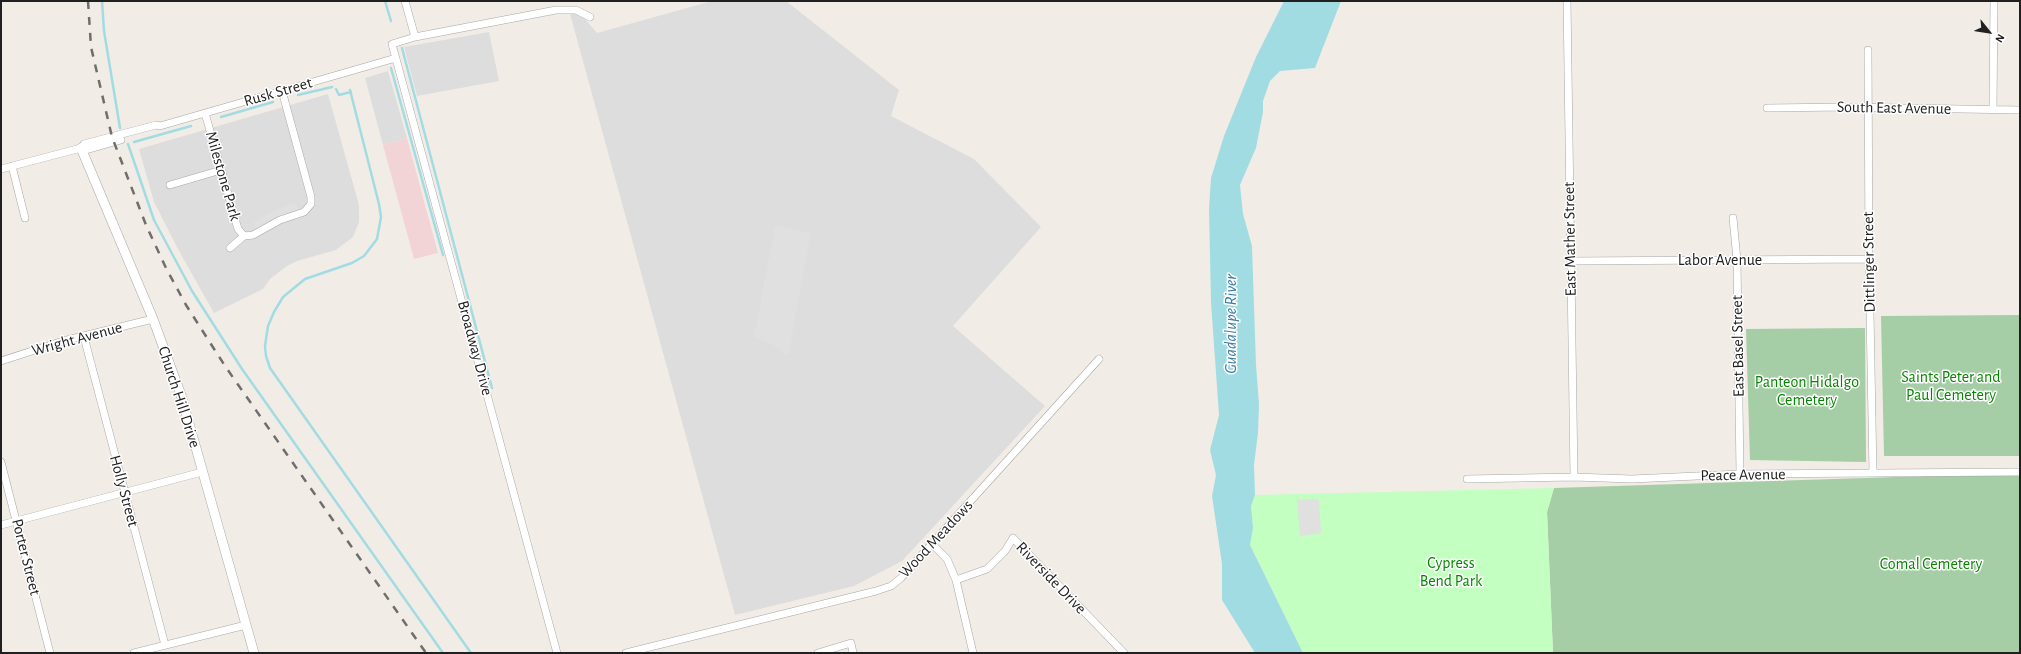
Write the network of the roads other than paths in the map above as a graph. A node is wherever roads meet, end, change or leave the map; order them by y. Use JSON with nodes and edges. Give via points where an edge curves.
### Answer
{"nodes":[{"id":1,"x":405,"y":1,"type":"edge"},
{"id":2,"x":1567,"y":1,"type":"edge"},
{"id":3,"x":1994,"y":1,"type":"edge"},
{"id":4,"x":590,"y":17,"type":"dead end"},
{"id":5,"x":415,"y":37,"type":"junction"},
{"id":6,"x":1868,"y":50,"type":"dead end"},
{"id":7,"x":396,"y":58,"type":"junction"},
{"id":8,"x":282,"y":91,"type":"junction"},
{"id":9,"x":1868,"y":107,"type":"junction"},
{"id":10,"x":1767,"y":108,"type":"dead end"},
{"id":11,"x":1993,"y":110,"type":"junction"},
{"id":12,"x":2020,"y":110,"type":"edge"},
{"id":13,"x":205,"y":113,"type":"junction"},
{"id":14,"x":81,"y":148,"type":"junction"},
{"id":15,"x":12,"y":166,"type":"junction"},
{"id":16,"x":1,"y":169,"type":"edge"},
{"id":17,"x":221,"y":170,"type":"junction"},
{"id":18,"x":170,"y":185,"type":"dead end"},
{"id":19,"x":25,"y":218,"type":"dead end"},
{"id":20,"x":1733,"y":218,"type":"dead end"},
{"id":21,"x":244,"y":236,"type":"junction"},
{"id":22,"x":230,"y":248,"type":"dead end"},
{"id":23,"x":1869,"y":259,"type":"junction"},
{"id":24,"x":1736,"y":260,"type":"junction"},
{"id":25,"x":1571,"y":261,"type":"junction"},
{"id":26,"x":153,"y":320,"type":"junction"},
{"id":27,"x":84,"y":337,"type":"junction"},
{"id":28,"x":1099,"y":359,"type":"dead end"},
{"id":29,"x":1,"y":361,"type":"edge"},
{"id":30,"x":1,"y":462,"type":"edge"},
{"id":31,"x":202,"y":472,"type":"junction"},
{"id":32,"x":2020,"y":472,"type":"edge"},
{"id":33,"x":1873,"y":473,"type":"junction"},
{"id":34,"x":1740,"y":474,"type":"junction"},
{"id":35,"x":1574,"y":477,"type":"junction"},
{"id":36,"x":1467,"y":479,"type":"dead end"},
{"id":37,"x":125,"y":493,"type":"junction"},
{"id":38,"x":16,"y":521,"type":"junction"},
{"id":39,"x":1,"y":525,"type":"edge"},
{"id":40,"x":932,"y":544,"type":"junction"},
{"id":41,"x":956,"y":580,"type":"junction"},
{"id":42,"x":246,"y":625,"type":"junction"},
{"id":43,"x":165,"y":645,"type":"junction"},
{"id":44,"x":50,"y":653,"type":"edge"},
{"id":45,"x":134,"y":653,"type":"edge"},
{"id":46,"x":254,"y":653,"type":"edge"},
{"id":47,"x":557,"y":653,"type":"edge"},
{"id":48,"x":626,"y":653,"type":"edge"},
{"id":49,"x":818,"y":653,"type":"edge"},
{"id":50,"x":854,"y":653,"type":"edge"},
{"id":51,"x":973,"y":653,"type":"edge"},
{"id":52,"x":1124,"y":653,"type":"edge"}],
"edges":[{"from":1,"to":5,"type":"street"},
{"from":2,"to":25,"type":"street","name":"East Mather Street"},
{"from":3,"to":11,"type":"street"},
{"from":4,"to":5,"type":"street","via":[[576,10],[556,10]]},
{"from":5,"to":7,"type":"street","name":"Broadway Drive","via":[[392,44]]},
{"from":6,"to":9,"type":"street","name":"Dittlinger Street"},
{"from":7,"to":8,"type":"street","name":"Rusk Street"},
{"from":7,"to":47,"type":"street","name":"Broadway Drive"},
{"from":8,"to":13,"type":"street","name":"Rusk Street"},
{"from":8,"to":21,"type":"street","via":[[311,197],[310,206],[304,212],[280,220],[253,235]]},
{"from":9,"to":10,"type":"street","name":"South East Avenue"},
{"from":9,"to":11,"type":"street","name":"South East Avenue"},
{"from":9,"to":23,"type":"street","name":"Dittlinger Street"},
{"from":11,"to":12,"type":"street","name":"South East Avenue"},
{"from":13,"to":14,"type":"street","name":"Rusk Street","via":[[84,144]]},
{"from":13,"to":17,"type":"street","name":"Milestone Park"},
{"from":14,"to":15,"type":"street","name":"Rusk Street"},
{"from":14,"to":26,"type":"street","name":"Church Hill Drive"},
{"from":15,"to":16,"type":"street","name":"Rusk Street"},
{"from":15,"to":19,"type":"street"},
{"from":17,"to":18,"type":"street"},
{"from":17,"to":21,"type":"street","name":"Milestone Park","via":[[238,229]]},
{"from":20,"to":24,"type":"street","name":"East Basel Street"},
{"from":21,"to":22,"type":"street"},
{"from":23,"to":24,"type":"street","name":"Labor Avenue"},
{"from":23,"to":33,"type":"street","name":"Dittlinger Street"},
{"from":24,"to":25,"type":"street","name":"Labor Avenue"},
{"from":24,"to":34,"type":"street","name":"East Basel Street"},
{"from":25,"to":35,"type":"street","name":"East Mather Street"},
{"from":26,"to":27,"type":"street","name":"Wright Avenue"},
{"from":26,"to":31,"type":"street","name":"Church Hill Drive","via":[[181,395]]},
{"from":27,"to":29,"type":"street","name":"Wright Avenue"},
{"from":27,"to":37,"type":"street","name":"Holly Street"},
{"from":28,"to":40,"type":"street","name":"Wood Meadows"},
{"from":30,"to":38,"type":"street","name":"Porter Street"},
{"from":31,"to":37,"type":"street"},
{"from":31,"to":42,"type":"street","name":"Church Hill Drive"},
{"from":32,"to":33,"type":"street","name":"Peace Avenue"},
{"from":33,"to":34,"type":"street","name":"Peace Avenue"},
{"from":34,"to":35,"type":"street","name":"Peace Avenue","via":[[1632,479]]},
{"from":35,"to":36,"type":"street","name":"Peace Avenue"},
{"from":37,"to":38,"type":"street"},
{"from":37,"to":43,"type":"street","name":"Holly Street"},
{"from":38,"to":39,"type":"street"},
{"from":38,"to":44,"type":"street","name":"Porter Street"},
{"from":40,"to":41,"type":"street","via":[[947,560]]},
{"from":40,"to":48,"type":"street","name":"Wood Meadows","via":[[902,578],[883,589]]},
{"from":41,"to":51,"type":"street"},
{"from":41,"to":52,"type":"street","name":"Riverside Drive","via":[[987,569],[1005,551],[1013,538]]},
{"from":42,"to":43,"type":"street"},
{"from":42,"to":46,"type":"street","name":"Church Hill Drive"},
{"from":43,"to":45,"type":"street"},
{"from":49,"to":50,"type":"street","via":[[851,644]]}]}
